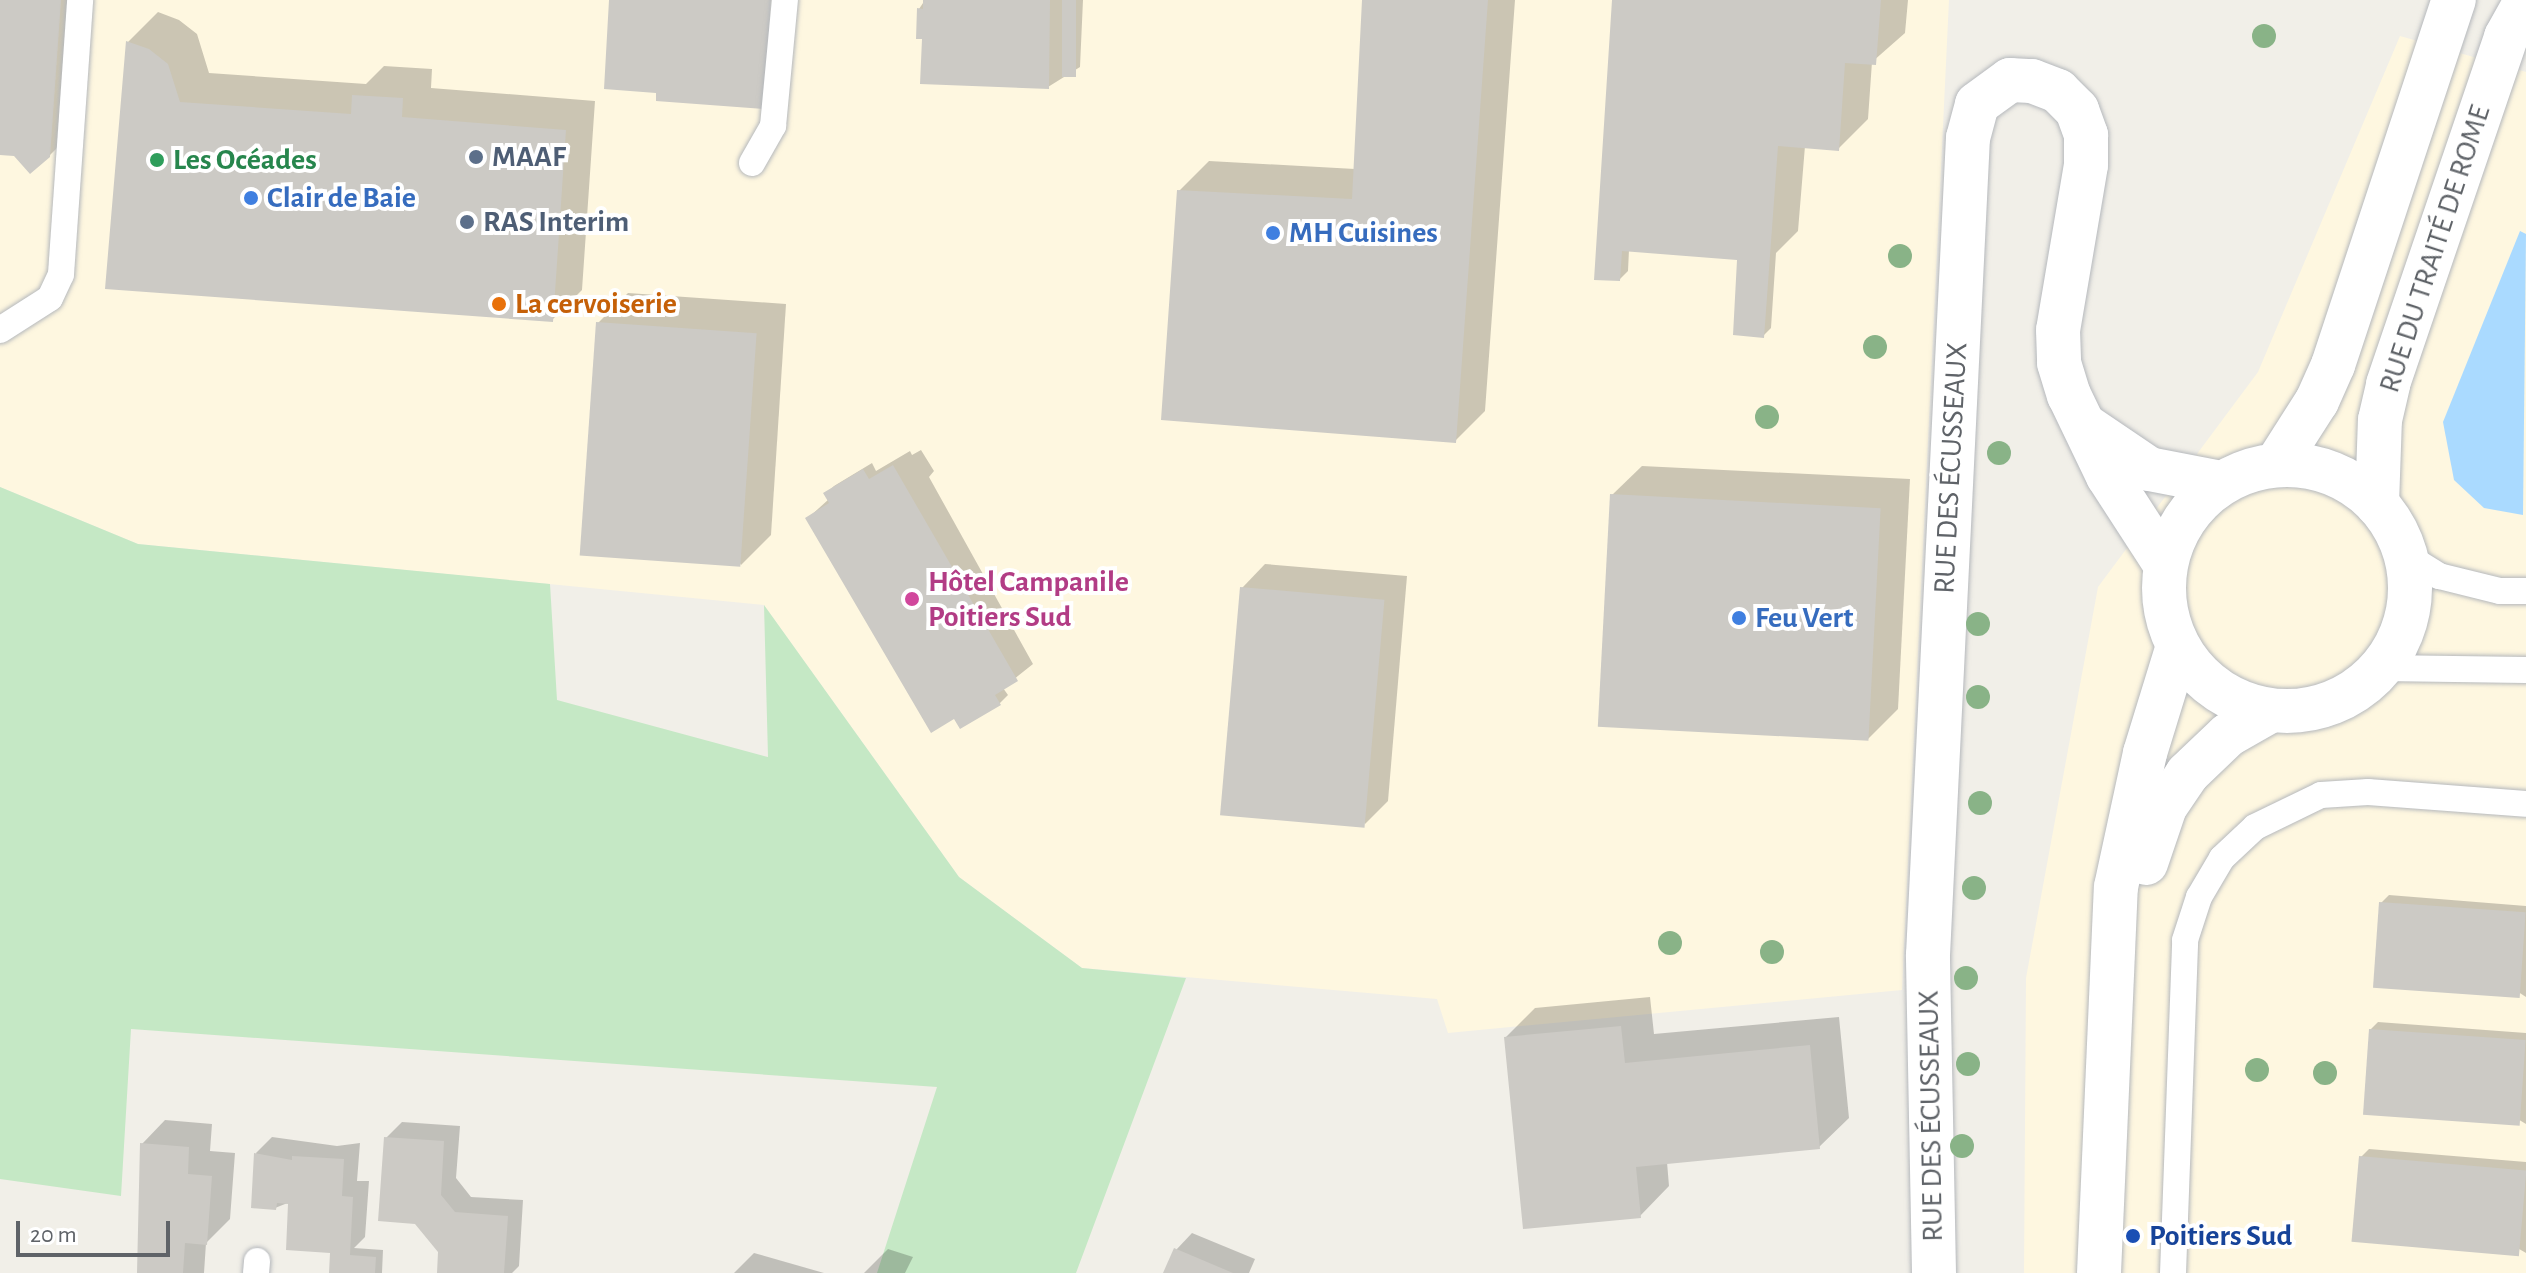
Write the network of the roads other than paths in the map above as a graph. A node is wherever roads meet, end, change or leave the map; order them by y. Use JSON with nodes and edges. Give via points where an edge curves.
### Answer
{"nodes":[{"id":1,"x":80,"y":0,"type":"edge"},
{"id":2,"x":785,"y":0,"type":"edge"},
{"id":3,"x":2454,"y":0,"type":"edge"},
{"id":4,"x":2526,"y":1,"type":"edge"},
{"id":5,"x":752,"y":163,"type":"dead end"},
{"id":6,"x":0,"y":330,"type":"edge"},
{"id":7,"x":2082,"y":423,"type":"junction"},
{"id":8,"x":2276,"y":465,"type":"junction"},
{"id":9,"x":2222,"y":483,"type":"junction"},
{"id":10,"x":2377,"y":504,"type":"junction"},
{"id":11,"x":2407,"y":556,"type":"junction"},
{"id":12,"x":2165,"y":564,"type":"junction"},
{"id":13,"x":2526,"y":591,"type":"edge"},
{"id":14,"x":2178,"y":646,"type":"junction"},
{"id":15,"x":2382,"y":668,"type":"junction"},
{"id":16,"x":2526,"y":670,"type":"edge"},
{"id":17,"x":2270,"y":711,"type":"junction"},
{"id":18,"x":2526,"y":804,"type":"edge"},
{"id":19,"x":2113,"y":955,"type":"junction"},
{"id":20,"x":1934,"y":1273,"type":"edge"},
{"id":21,"x":2099,"y":1273,"type":"edge"},
{"id":22,"x":2173,"y":1273,"type":"edge"}],
"edges":[{"from":1,"to":6,"type":"lane","via":[[61,274],[50,298]]},
{"from":2,"to":5,"type":"lane","via":[[773,126]]},
{"from":3,"to":8,"type":"street","name":"RUE DU TRAITÉ DE ROME","via":[[2333,365],[2299,433]]},
{"from":4,"to":10,"type":"street","name":"RUE DU TRAITÉ DE ROME","via":[[2506,37],[2388,384],[2380,420]]},
{"from":7,"to":9,"type":"street","via":[[2149,469]]},
{"from":7,"to":12,"type":"street","name":"RUE DES ÉCUSSEAUX","via":[[2108,476]]},
{"from":7,"to":20,"type":"street","name":"RUE DES ÉCUSSEAUX","via":[[2059,363],[2058,330],[2086,165],[2086,135],[2077,110],[2058,91],[2010,80],[1977,104],[1968,138],[1928,955]]},
{"from":8,"to":9,"type":"street"},
{"from":8,"to":10,"type":"street","via":[[2313,467],[2337,476]]},
{"from":9,"to":12,"type":"street","via":[[2189,514]]},
{"from":10,"to":11,"type":"street"},
{"from":11,"to":13,"type":"lane","via":[[2439,576],[2500,591]]},
{"from":11,"to":15,"type":"street","via":[[2411,595],[2403,634]]},
{"from":12,"to":14,"type":"street","via":[[2165,606]]},
{"from":14,"to":17,"type":"street","via":[[2201,677],[2222,692]]},
{"from":14,"to":19,"type":"street","via":[[2145,753],[2116,887]]},
{"from":15,"to":16,"type":"lane"},
{"from":15,"to":17,"type":"street","via":[[2350,695],[2325,705]]},
{"from":17,"to":19,"type":"street","via":[[2209,749],[2165,807]]},
{"from":18,"to":22,"type":"lane","via":[[2368,792],[2321,795],[2255,827],[2222,858],[2199,897],[2185,940]]},
{"from":19,"to":21,"type":"street"}]}
